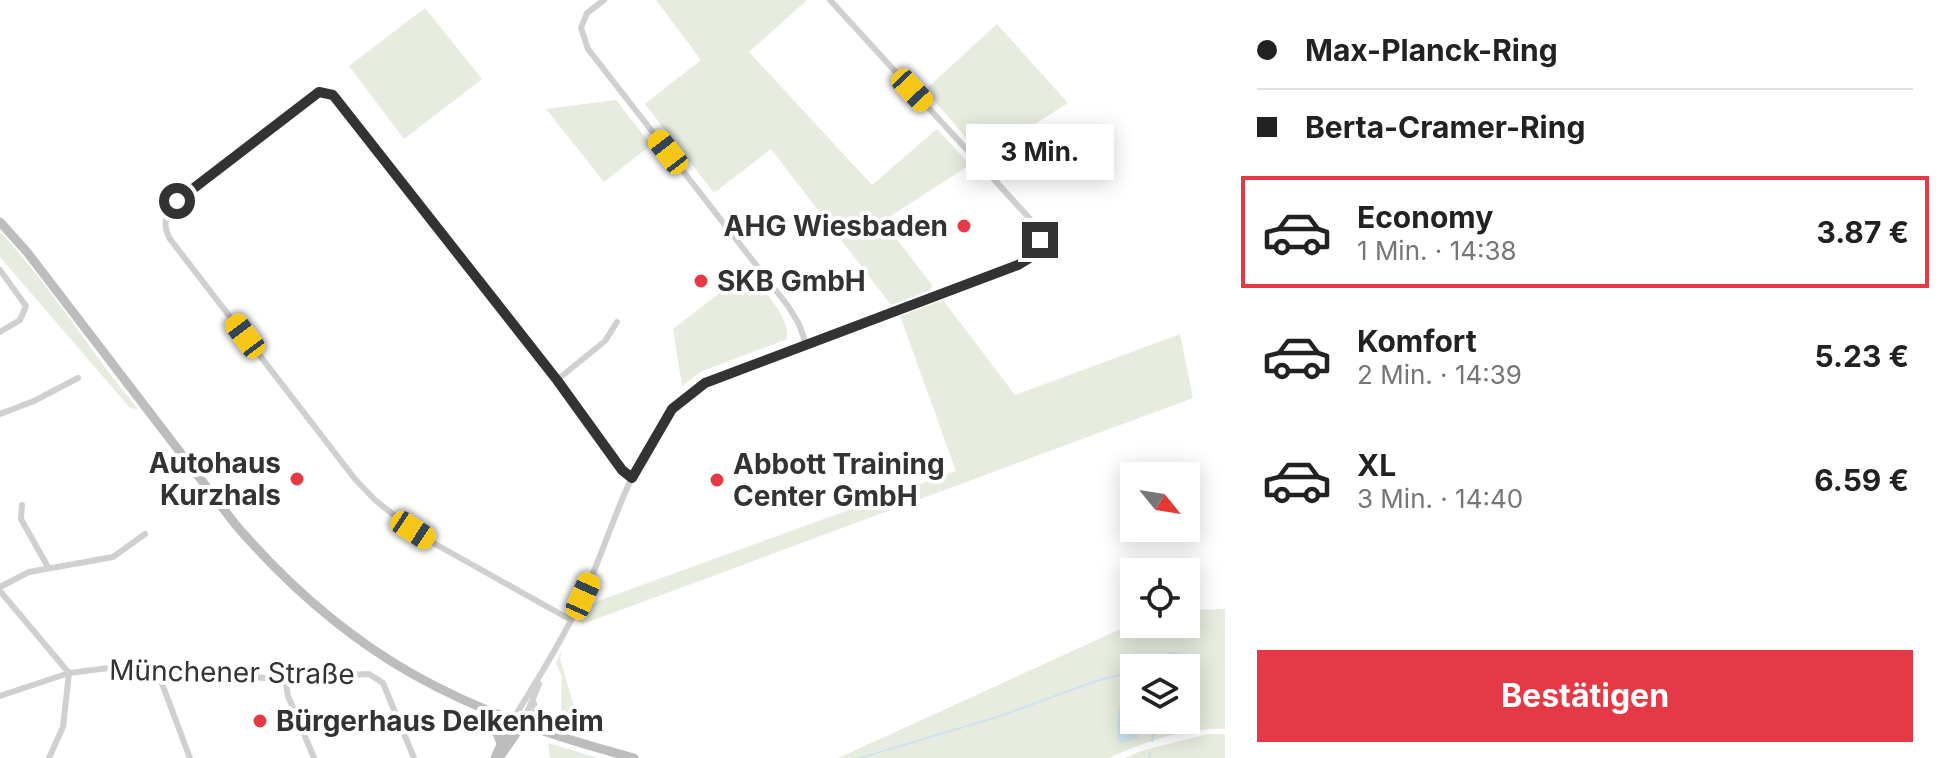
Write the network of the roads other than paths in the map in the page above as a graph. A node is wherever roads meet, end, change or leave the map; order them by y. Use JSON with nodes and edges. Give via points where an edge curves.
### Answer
{"nodes":[{"id":1,"x":604,"y":0,"type":"edge"},
{"id":2,"x":830,"y":0,"type":"edge"},
{"id":3,"x":0,"y":222,"type":"edge"},
{"id":4,"x":0,"y":270,"type":"edge"},
{"id":5,"x":617,"y":322,"type":"dead end"},
{"id":6,"x":0,"y":332,"type":"edge"},
{"id":7,"x":806,"y":344,"type":"junction"},
{"id":8,"x":78,"y":378,"type":"dead end"},
{"id":9,"x":557,"y":380,"type":"junction"},
{"id":10,"x":0,"y":414,"type":"edge"},
{"id":11,"x":632,"y":478,"type":"junction"},
{"id":12,"x":22,"y":505,"type":"dead end"},
{"id":13,"x":145,"y":534,"type":"dead end"},
{"id":14,"x":48,"y":567,"type":"junction"},
{"id":15,"x":0,"y":589,"type":"edge"},
{"id":16,"x":571,"y":620,"type":"junction"},
{"id":17,"x":160,"y":670,"type":"junction"},
{"id":18,"x":69,"y":673,"type":"junction"},
{"id":19,"x":541,"y":675,"type":"junction"},
{"id":20,"x":285,"y":677,"type":"junction"},
{"id":21,"x":0,"y":696,"type":"edge"},
{"id":22,"x":534,"y":700,"type":"junction"},
{"id":23,"x":488,"y":712,"type":"junction"},
{"id":24,"x":517,"y":723,"type":"junction"},
{"id":25,"x":551,"y":734,"type":"junction"},
{"id":26,"x":501,"y":743,"type":"junction"},
{"id":27,"x":49,"y":758,"type":"edge"},
{"id":28,"x":190,"y":758,"type":"edge"},
{"id":29,"x":314,"y":758,"type":"edge"},
{"id":30,"x":414,"y":758,"type":"edge"},
{"id":31,"x":497,"y":758,"type":"edge"},
{"id":32,"x":634,"y":758,"type":"edge"}],
"edges":[{"from":1,"to":7,"type":"street","via":[[581,25],[588,49],[788,306]]},
{"from":2,"to":7,"type":"street","via":[[1026,214],[1040,240],[1033,256],[1018,265]]},
{"from":3,"to":23,"type":"main road","via":[[273,567],[373,651]]},
{"from":4,"to":6,"type":"street","via":[[26,306],[20,320]]},
{"from":5,"to":9,"type":"street","via":[[605,341]]},
{"from":7,"to":11,"type":"street","via":[[692,391],[668,415]]},
{"from":8,"to":10,"type":"street"},
{"from":9,"to":11,"type":"street"},
{"from":9,"to":16,"type":"street","via":[[328,92],[319,92],[177,201],[166,215],[170,239],[362,487],[423,536]]},
{"from":11,"to":16,"type":"street"},
{"from":12,"to":14,"type":"street","via":[[21,519]]},
{"from":13,"to":14,"type":"street","via":[[113,557]]},
{"from":14,"to":15,"type":"street"},
{"from":15,"to":18,"type":"street"},
{"from":16,"to":19,"type":"street"},
{"from":17,"to":18,"type":"street","name":"Münchener Straße"},
{"from":17,"to":20,"type":"street","name":"Münchener Straße"},
{"from":17,"to":28,"type":"street"},
{"from":18,"to":21,"type":"street","name":"Münchener Straße"},
{"from":18,"to":27,"type":"street","via":[[63,727]]},
{"from":19,"to":22,"type":"street"},
{"from":19,"to":24,"type":"street"},
{"from":20,"to":29,"type":"street"},
{"from":20,"to":30,"type":"street","name":"Münchener Straße","via":[[363,673],[379,678]]},
{"from":22,"to":24,"type":"street"},
{"from":22,"to":25,"type":"street","via":[[536,715]]},
{"from":23,"to":24,"type":"main road"},
{"from":23,"to":26,"type":"main road"},
{"from":24,"to":25,"type":"main road"},
{"from":24,"to":26,"type":"main road"},
{"from":24,"to":31,"type":"main road"},
{"from":25,"to":32,"type":"main road"},
{"from":26,"to":31,"type":"main road"}]}
